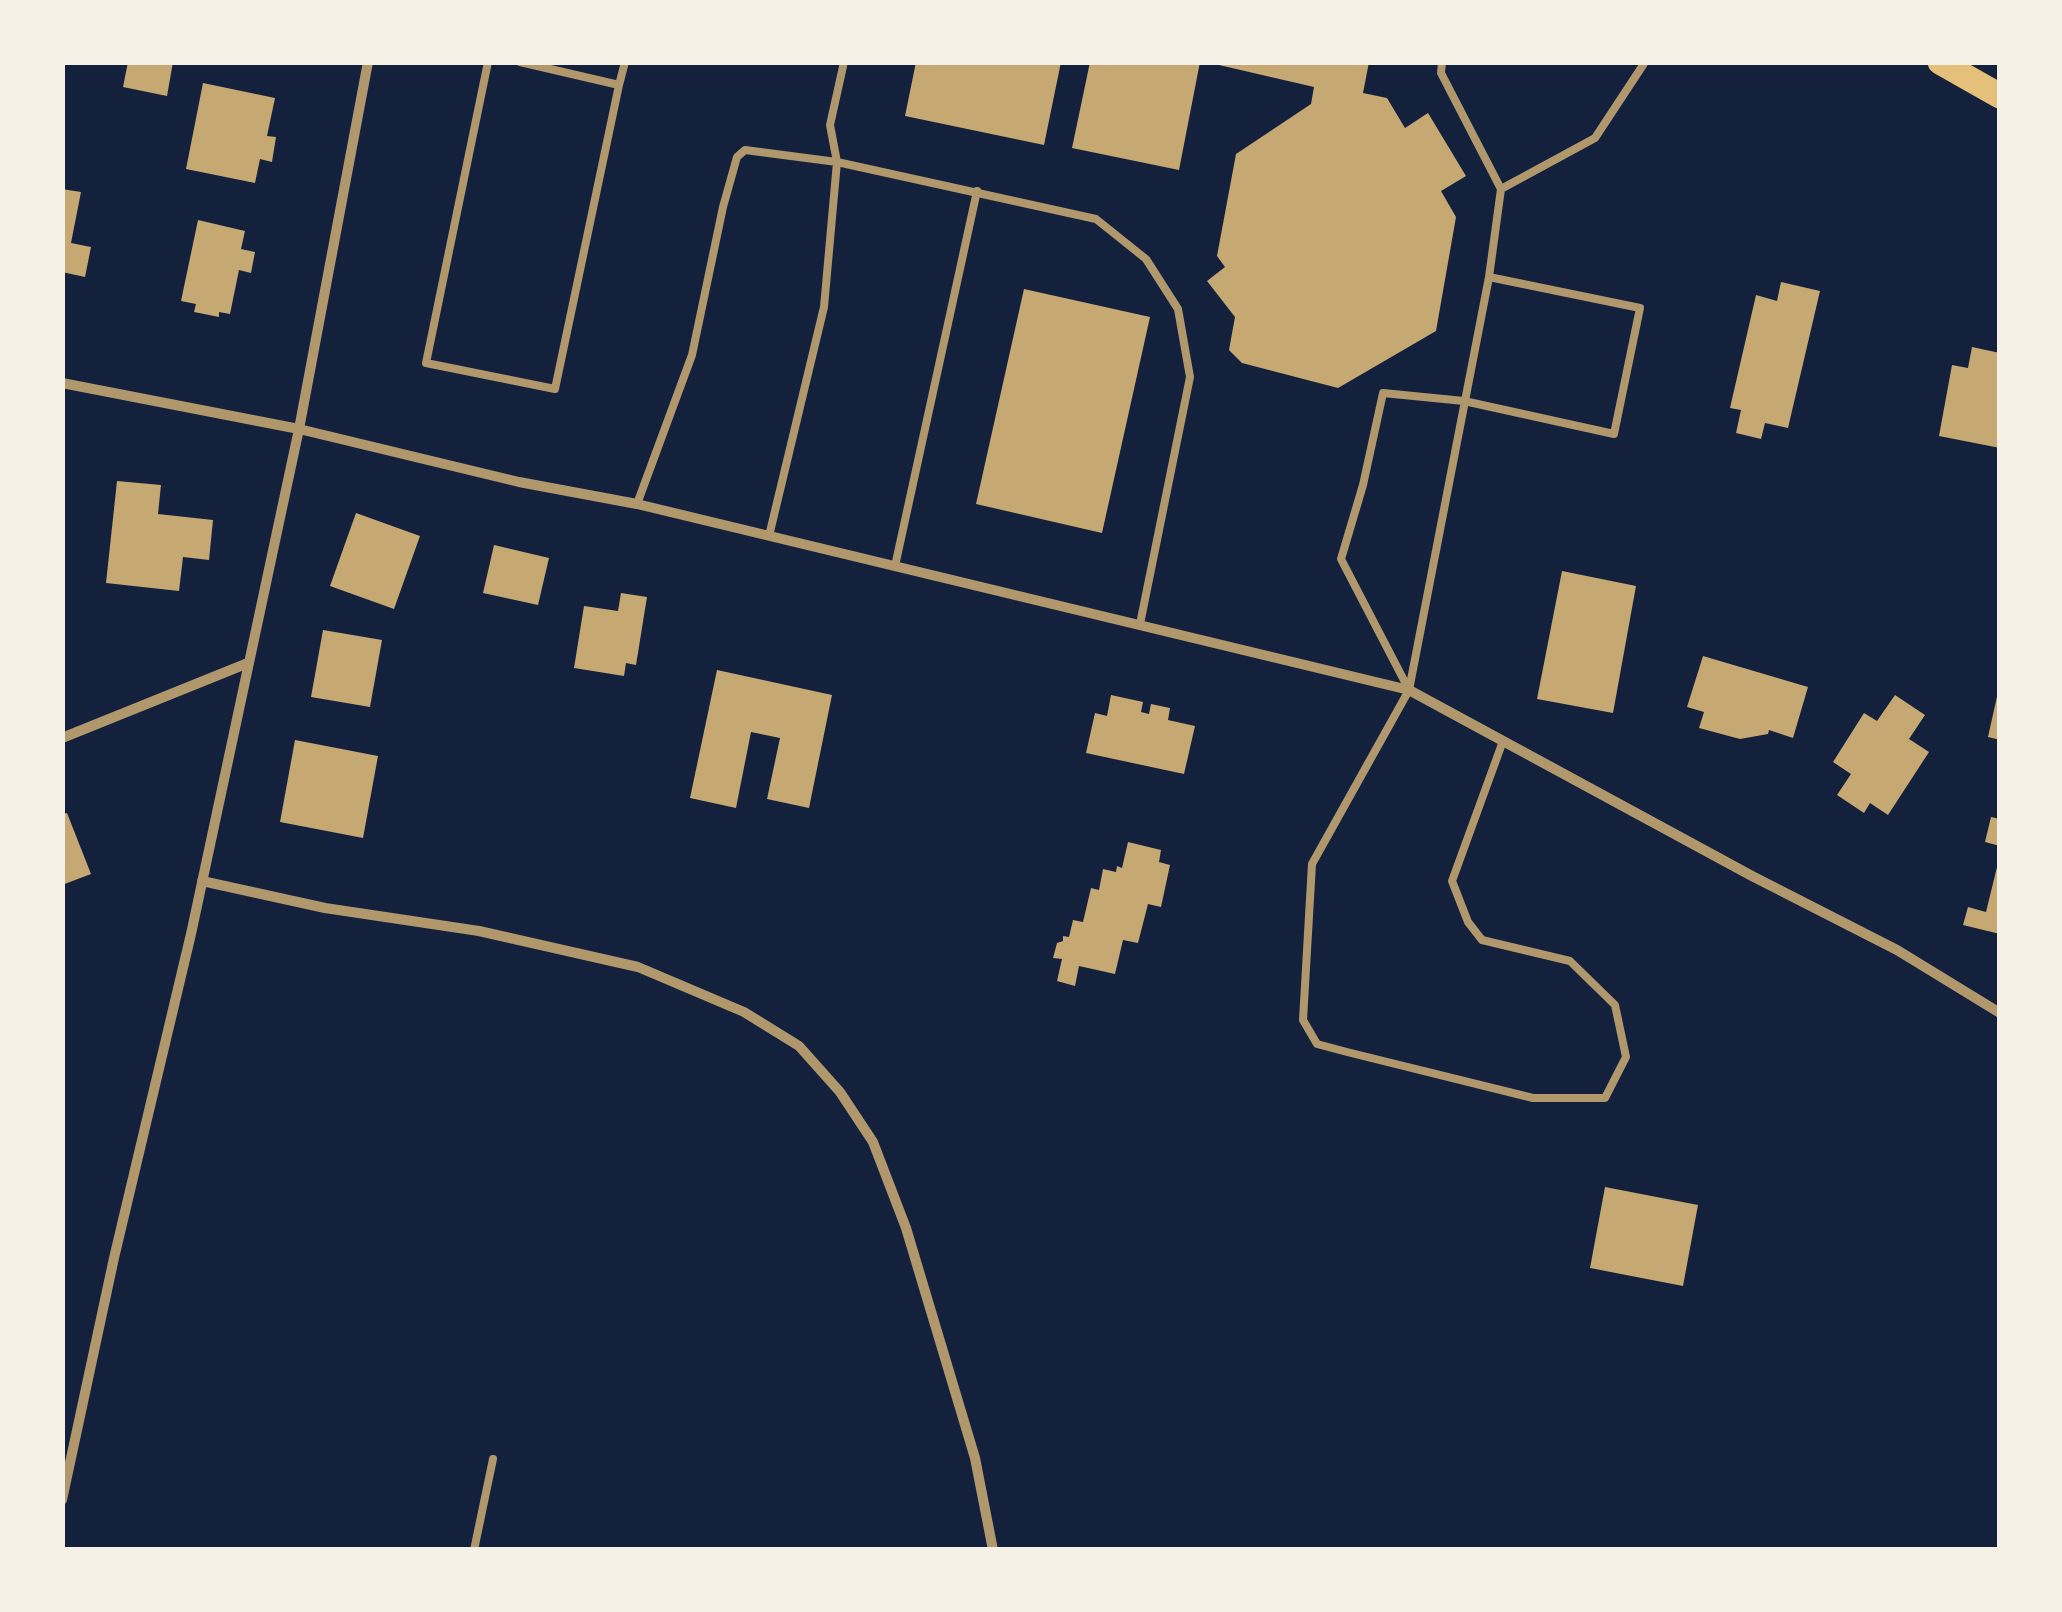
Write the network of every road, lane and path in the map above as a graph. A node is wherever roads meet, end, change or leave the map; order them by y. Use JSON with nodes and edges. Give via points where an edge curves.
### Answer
{"nodes":[{"id":1,"x":368,"y":62,"type":"edge"},
{"id":2,"x":488,"y":62,"type":"edge"},
{"id":3,"x":520,"y":62,"type":"edge"},
{"id":4,"x":626,"y":62,"type":"edge"},
{"id":5,"x":844,"y":62,"type":"edge"},
{"id":6,"x":1442,"y":62,"type":"edge"},
{"id":7,"x":1644,"y":62,"type":"edge"},
{"id":8,"x":1940,"y":62,"type":"edge"},
{"id":9,"x":619,"y":85,"type":"junction"},
{"id":10,"x":2000,"y":96,"type":"edge"},
{"id":11,"x":837,"y":162,"type":"junction"},
{"id":12,"x":977,"y":190,"type":"junction"},
{"id":13,"x":1501,"y":190,"type":"junction"},
{"id":14,"x":1489,"y":277,"type":"junction"},
{"id":15,"x":62,"y":383,"type":"edge"},
{"id":16,"x":1464,"y":401,"type":"junction"},
{"id":17,"x":299,"y":428,"type":"junction"},
{"id":18,"x":636,"y":504,"type":"junction"},
{"id":19,"x":769,"y":536,"type":"junction"},
{"id":20,"x":895,"y":566,"type":"junction"},
{"id":21,"x":1140,"y":624,"type":"junction"},
{"id":22,"x":248,"y":664,"type":"junction"},
{"id":23,"x":1409,"y":690,"type":"junction"},
{"id":24,"x":62,"y":738,"type":"edge"},
{"id":25,"x":1503,"y":741,"type":"junction"},
{"id":26,"x":202,"y":881,"type":"junction"},
{"id":27,"x":2000,"y":1012,"type":"edge"},
{"id":28,"x":493,"y":1459,"type":"dead end"},
{"id":29,"x":62,"y":1500,"type":"edge"},
{"id":30,"x":474,"y":1550,"type":"edge"},
{"id":31,"x":994,"y":1550,"type":"edge"}],
"edges":[{"from":1,"to":17,"type":"street"},
{"from":2,"to":9,"type":"lane","via":[[426,363],[555,388]]},
{"from":3,"to":9,"type":"lane"},
{"from":4,"to":9,"type":"lane"},
{"from":5,"to":11,"type":"lane","via":[[830,125]]},
{"from":6,"to":13,"type":"lane","via":[[1441,73]]},
{"from":7,"to":13,"type":"lane","via":[[1595,138]]},
{"from":8,"to":10,"type":"main road"},
{"from":11,"to":12,"type":"lane"},
{"from":11,"to":18,"type":"lane","via":[[764,150],[744,150],[737,157],[692,354]]},
{"from":11,"to":19,"type":"lane","via":[[824,307]]},
{"from":12,"to":20,"type":"lane"},
{"from":12,"to":21,"type":"lane","via":[[1096,219],[1146,259],[1178,310],[1190,377]]},
{"from":13,"to":14,"type":"lane"},
{"from":14,"to":16,"type":"lane"},
{"from":14,"to":16,"type":"lane","via":[[1640,308],[1627,375],[1614,434]]},
{"from":15,"to":17,"type":"street"},
{"from":16,"to":23,"type":"lane"},
{"from":16,"to":23,"type":"lane","via":[[1383,394],[1340,559]]},
{"from":17,"to":18,"type":"street"},
{"from":17,"to":22,"type":"street"},
{"from":18,"to":19,"type":"street"},
{"from":19,"to":20,"type":"street"},
{"from":20,"to":21,"type":"street"},
{"from":21,"to":23,"type":"street"},
{"from":22,"to":24,"type":"street"},
{"from":22,"to":26,"type":"street"},
{"from":23,"to":25,"type":"street"},
{"from":23,"to":25,"type":"lane","via":[[1312,864],[1303,1020],[1317,1044],[1347,1052],[1532,1098],[1605,1098],[1626,1056],[1615,1005],[1570,961],[1482,940],[1452,881]]},
{"from":25,"to":27,"type":"street"},
{"from":26,"to":29,"type":"street"},
{"from":26,"to":31,"type":"street","via":[[479,931],[638,968],[744,1012],[799,1046],[873,1142],[976,1458]]},
{"from":28,"to":30,"type":"lane"}]}
